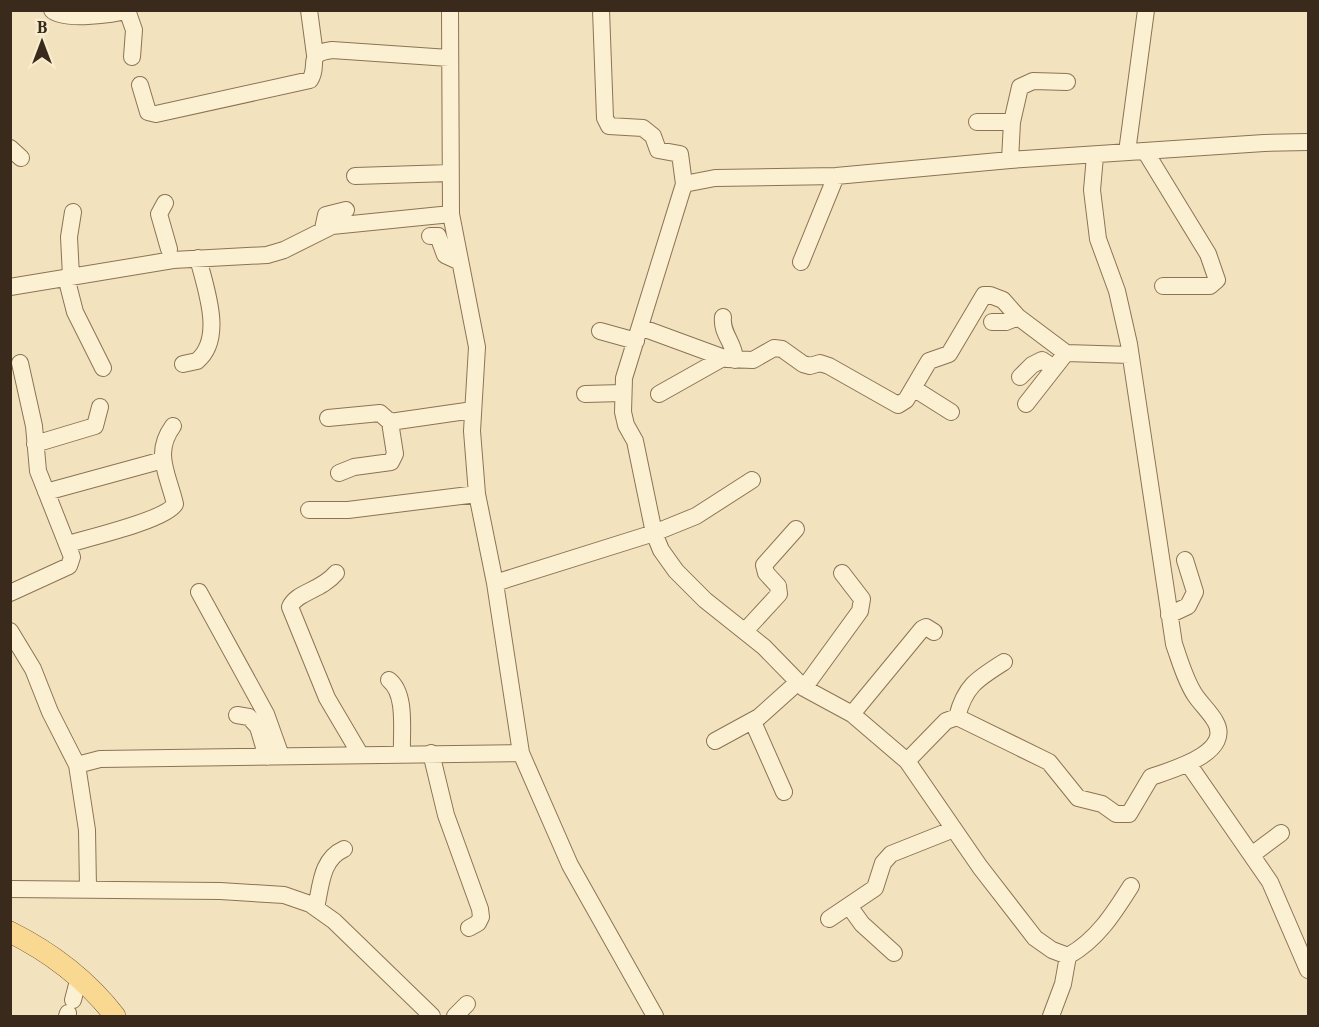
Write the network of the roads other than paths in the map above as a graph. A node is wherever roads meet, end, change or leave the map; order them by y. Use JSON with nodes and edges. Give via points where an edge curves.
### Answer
{"nodes":[{"id":1,"x":52,"y":10,"type":"edge"},
{"id":2,"x":309,"y":10,"type":"edge"},
{"id":3,"x":450,"y":10,"type":"edge"},
{"id":4,"x":601,"y":10,"type":"edge"},
{"id":5,"x":1146,"y":10,"type":"edge"},
{"id":6,"x":127,"y":11,"type":"edge"},
{"id":7,"x":315,"y":55,"type":"junction"},
{"id":8,"x":132,"y":57,"type":"dead end"},
{"id":9,"x":449,"y":57,"type":"junction"},
{"id":10,"x":1067,"y":82,"type":"dead end"},
{"id":11,"x":140,"y":85,"type":"dead end"},
{"id":12,"x":977,"y":122,"type":"dead end"},
{"id":13,"x":1012,"y":122,"type":"junction"},
{"id":14,"x":1308,"y":142,"type":"edge"},
{"id":15,"x":1145,"y":151,"type":"junction"},
{"id":16,"x":1127,"y":152,"type":"junction"},
{"id":17,"x":1095,"y":156,"type":"junction"},
{"id":18,"x":1010,"y":160,"type":"junction"},
{"id":19,"x":450,"y":173,"type":"junction"},
{"id":20,"x":355,"y":176,"type":"dead end"},
{"id":21,"x":836,"y":176,"type":"junction"},
{"id":22,"x":684,"y":184,"type":"junction"},
{"id":23,"x":165,"y":203,"type":"dead end"},
{"id":24,"x":346,"y":210,"type":"dead end"},
{"id":25,"x":73,"y":212,"type":"dead end"},
{"id":26,"x":451,"y":214,"type":"junction"},
{"id":27,"x":323,"y":229,"type":"junction"},
{"id":28,"x":430,"y":236,"type":"dead end"},
{"id":29,"x":171,"y":254,"type":"junction"},
{"id":30,"x":198,"y":258,"type":"junction"},
{"id":31,"x":458,"y":261,"type":"junction"},
{"id":32,"x":801,"y":262,"type":"dead end"},
{"id":33,"x":69,"y":276,"type":"junction"},
{"id":34,"x":1163,"y":286,"type":"dead end"},
{"id":35,"x":10,"y":287,"type":"edge"},
{"id":36,"x":723,"y":317,"type":"dead end"},
{"id":37,"x":1018,"y":317,"type":"junction"},
{"id":38,"x":992,"y":321,"type":"dead end"},
{"id":39,"x":600,"y":331,"type":"dead end"},
{"id":40,"x":638,"y":334,"type":"junction"},
{"id":41,"x":1066,"y":353,"type":"junction"},
{"id":42,"x":1130,"y":355,"type":"junction"},
{"id":43,"x":729,"y":359,"type":"junction"},
{"id":44,"x":20,"y":363,"type":"dead end"},
{"id":45,"x":183,"y":364,"type":"dead end"},
{"id":46,"x":103,"y":368,"type":"dead end"},
{"id":47,"x":1054,"y":368,"type":"junction"},
{"id":48,"x":1020,"y":376,"type":"dead end"},
{"id":49,"x":913,"y":388,"type":"junction"},
{"id":50,"x":622,"y":393,"type":"junction"},
{"id":51,"x":585,"y":394,"type":"dead end"},
{"id":52,"x":659,"y":394,"type":"dead end"},
{"id":53,"x":1026,"y":404,"type":"dead end"},
{"id":54,"x":100,"y":407,"type":"dead end"},
{"id":55,"x":473,"y":410,"type":"junction"},
{"id":56,"x":951,"y":412,"type":"dead end"},
{"id":57,"x":328,"y":418,"type":"dead end"},
{"id":58,"x":390,"y":422,"type":"junction"},
{"id":59,"x":173,"y":426,"type":"dead end"},
{"id":60,"x":35,"y":444,"type":"junction"},
{"id":61,"x":163,"y":460,"type":"junction"},
{"id":62,"x":339,"y":473,"type":"dead end"},
{"id":63,"x":752,"y":480,"type":"dead end"},
{"id":64,"x":46,"y":492,"type":"junction"},
{"id":65,"x":477,"y":494,"type":"junction"},
{"id":66,"x":309,"y":510,"type":"dead end"},
{"id":67,"x":796,"y":529,"type":"dead end"},
{"id":68,"x":654,"y":533,"type":"junction"},
{"id":69,"x":68,"y":544,"type":"junction"},
{"id":70,"x":1185,"y":560,"type":"dead end"},
{"id":71,"x":336,"y":573,"type":"dead end"},
{"id":72,"x":842,"y":573,"type":"dead end"},
{"id":73,"x":495,"y":583,"type":"junction"},
{"id":74,"x":200,"y":592,"type":"dead end"},
{"id":75,"x":10,"y":593,"type":"edge"},
{"id":76,"x":1169,"y":615,"type":"junction"},
{"id":77,"x":10,"y":631,"type":"edge"},
{"id":78,"x":745,"y":631,"type":"junction"},
{"id":79,"x":934,"y":632,"type":"dead end"},
{"id":80,"x":1004,"y":662,"type":"dead end"},
{"id":81,"x":389,"y":680,"type":"dead end"},
{"id":82,"x":801,"y":685,"type":"junction"},
{"id":83,"x":852,"y":714,"type":"junction"},
{"id":84,"x":237,"y":715,"type":"dead end"},
{"id":85,"x":957,"y":717,"type":"junction"},
{"id":86,"x":753,"y":722,"type":"junction"},
{"id":87,"x":390,"y":733,"type":"dead end"},
{"id":88,"x":715,"y":741,"type":"dead end"},
{"id":89,"x":396,"y":753,"type":"junction"},
{"id":90,"x":431,"y":753,"type":"junction"},
{"id":91,"x":521,"y":753,"type":"junction"},
{"id":92,"x":360,"y":754,"type":"junction"},
{"id":93,"x":274,"y":757,"type":"junction"},
{"id":94,"x":907,"y":761,"type":"junction"},
{"id":95,"x":77,"y":765,"type":"junction"},
{"id":96,"x":1189,"y":765,"type":"junction"},
{"id":97,"x":784,"y":792,"type":"dead end"},
{"id":98,"x":954,"y":829,"type":"junction"},
{"id":99,"x":1281,"y":833,"type":"dead end"},
{"id":100,"x":344,"y":849,"type":"dead end"},
{"id":101,"x":1253,"y":854,"type":"junction"},
{"id":102,"x":1131,"y":886,"type":"dead end"},
{"id":103,"x":80,"y":888,"type":"junction"},
{"id":104,"x":18,"y":889,"type":"edge"},
{"id":105,"x":849,"y":906,"type":"junction"},
{"id":106,"x":316,"y":908,"type":"junction"},
{"id":107,"x":829,"y":919,"type":"dead end"},
{"id":108,"x":469,"y":927,"type":"dead end"},
{"id":109,"x":28,"y":941,"type":"edge"},
{"id":110,"x":894,"y":953,"type":"dead end"},
{"id":111,"x":1068,"y":956,"type":"junction"},
{"id":112,"x":1308,"y":970,"type":"edge"},
{"id":113,"x":79,"y":977,"type":"junction"},
{"id":114,"x":467,"y":1004,"type":"dead end"},
{"id":115,"x":69,"y":1010,"type":"edge"},
{"id":116,"x":115,"y":1017,"type":"edge"},
{"id":117,"x":432,"y":1017,"type":"edge"},
{"id":118,"x":455,"y":1017,"type":"edge"},
{"id":119,"x":655,"y":1017,"type":"edge"},
{"id":120,"x":1051,"y":1017,"type":"edge"}],
"edges":[{"from":1,"to":6,"type":"street","via":[[64,16]]},
{"from":2,"to":7,"type":"street"},
{"from":3,"to":9,"type":"street"},
{"from":4,"to":22,"type":"street","via":[[605,118],[609,126],[643,128],[653,136],[658,150],[680,154]]},
{"from":5,"to":16,"type":"street"},
{"from":6,"to":8,"type":"street","via":[[134,30]]},
{"from":7,"to":9,"type":"street","via":[[332,50]]},
{"from":7,"to":11,"type":"street","via":[[313,76],[302,83],[156,114],[148,112]]},
{"from":9,"to":19,"type":"street"},
{"from":10,"to":13,"type":"street","via":[[1033,81],[1020,87]]},
{"from":12,"to":13,"type":"street"},
{"from":13,"to":18,"type":"street"},
{"from":14,"to":15,"type":"street"},
{"from":15,"to":16,"type":"street"},
{"from":15,"to":34,"type":"street","via":[[1208,254],[1217,280],[1210,286]]},
{"from":16,"to":17,"type":"street"},
{"from":17,"to":18,"type":"street"},
{"from":17,"to":42,"type":"street","via":[[1092,190],[1098,239],[1117,291]]},
{"from":18,"to":21,"type":"street"},
{"from":19,"to":20,"type":"street"},
{"from":19,"to":26,"type":"street"},
{"from":21,"to":22,"type":"street","via":[[715,178]]},
{"from":21,"to":32,"type":"street"},
{"from":22,"to":40,"type":"street"},
{"from":23,"to":29,"type":"street","via":[[159,214]]},
{"from":24,"to":27,"type":"street","via":[[326,215]]},
{"from":25,"to":33,"type":"street"},
{"from":26,"to":27,"type":"street"},
{"from":26,"to":31,"type":"street"},
{"from":27,"to":30,"type":"street","via":[[267,255]]},
{"from":28,"to":31,"type":"street","via":[[438,236],[445,255]]},
{"from":29,"to":30,"type":"street"},
{"from":29,"to":33,"type":"street"},
{"from":30,"to":45,"type":"street","via":[[210,308],[210,336],[203,357]]},
{"from":31,"to":55,"type":"street","via":[[477,347]]},
{"from":33,"to":35,"type":"street"},
{"from":33,"to":46,"type":"street","via":[[75,312]]},
{"from":36,"to":43,"type":"street","via":[[722,329],[735,349]]},
{"from":37,"to":38,"type":"street"},
{"from":37,"to":41,"type":"street"},
{"from":37,"to":49,"type":"street","via":[[1003,300],[990,295],[981,297],[949,354],[929,361]]},
{"from":39,"to":40,"type":"street"},
{"from":40,"to":43,"type":"street"},
{"from":40,"to":50,"type":"street"},
{"from":41,"to":42,"type":"street"},
{"from":41,"to":47,"type":"street"},
{"from":42,"to":76,"type":"street"},
{"from":43,"to":49,"type":"street","via":[[753,360],[769,350],[782,350],[803,364],[829,366],[898,405],[903,404]]},
{"from":43,"to":52,"type":"street"},
{"from":44,"to":60,"type":"street"},
{"from":47,"to":48,"type":"street","via":[[1042,360]]},
{"from":47,"to":53,"type":"street"},
{"from":49,"to":56,"type":"street"},
{"from":50,"to":51,"type":"street"},
{"from":50,"to":68,"type":"street","via":[[626,425],[635,441]]},
{"from":54,"to":60,"type":"street","via":[[95,426]]},
{"from":55,"to":58,"type":"street"},
{"from":55,"to":65,"type":"street"},
{"from":57,"to":58,"type":"street","via":[[380,413]]},
{"from":58,"to":62,"type":"street","via":[[394,454],[391,462]]},
{"from":59,"to":61,"type":"street","via":[[164,438]]},
{"from":60,"to":64,"type":"street","via":[[38,471]]},
{"from":61,"to":64,"type":"street"},
{"from":61,"to":69,"type":"street","via":[[173,508]]},
{"from":63,"to":68,"type":"street","via":[[696,516]]},
{"from":64,"to":69,"type":"street"},
{"from":65,"to":66,"type":"street","via":[[348,510]]},
{"from":65,"to":73,"type":"street"},
{"from":67,"to":78,"type":"street","via":[[764,565],[779,594]]},
{"from":68,"to":73,"type":"street"},
{"from":68,"to":78,"type":"street","via":[[676,571]]},
{"from":69,"to":75,"type":"street","via":[[72,557],[69,566]]},
{"from":70,"to":76,"type":"street","via":[[1195,591],[1188,606]]},
{"from":71,"to":92,"type":"street","via":[[319,588],[297,596],[290,607],[327,698]]},
{"from":72,"to":82,"type":"street","via":[[862,599],[860,611]]},
{"from":73,"to":91,"type":"street"},
{"from":74,"to":93,"type":"street","via":[[266,714]]},
{"from":76,"to":96,"type":"street","via":[[1185,675],[1216,722],[1218,733],[1209,750]]},
{"from":77,"to":95,"type":"street","via":[[33,669]]},
{"from":78,"to":82,"type":"street"},
{"from":79,"to":83,"type":"street","via":[[922,629]]},
{"from":80,"to":85,"type":"street","via":[[972,684],[962,697]]},
{"from":81,"to":89,"type":"street","via":[[397,688],[400,700]]},
{"from":82,"to":83,"type":"street"},
{"from":82,"to":86,"type":"street"},
{"from":83,"to":94,"type":"street"},
{"from":84,"to":93,"type":"street","via":[[249,717],[258,727]]},
{"from":85,"to":94,"type":"street","via":[[946,721]]},
{"from":85,"to":96,"type":"street","via":[[1050,762],[1078,798],[1102,804],[1116,814],[1129,814],[1151,777]]},
{"from":86,"to":88,"type":"street"},
{"from":86,"to":97,"type":"street"},
{"from":87,"to":89,"type":"street"},
{"from":89,"to":90,"type":"street"},
{"from":89,"to":92,"type":"street"},
{"from":90,"to":91,"type":"street"},
{"from":90,"to":108,"type":"street","via":[[446,815],[480,909],[478,923]]},
{"from":91,"to":119,"type":"street","via":[[570,864]]},
{"from":92,"to":93,"type":"street"},
{"from":93,"to":95,"type":"street","via":[[100,759]]},
{"from":94,"to":98,"type":"street"},
{"from":95,"to":103,"type":"street","via":[[87,830]]},
{"from":96,"to":101,"type":"street"},
{"from":98,"to":105,"type":"street","via":[[891,854],[883,863],[875,888]]},
{"from":98,"to":111,"type":"street","via":[[1035,938]]},
{"from":99,"to":101,"type":"street"},
{"from":100,"to":106,"type":"street","via":[[325,866]]},
{"from":101,"to":112,"type":"street","via":[[1270,882]]},
{"from":102,"to":111,"type":"street","via":[[1104,926],[1084,947]]},
{"from":103,"to":104,"type":"street"},
{"from":103,"to":106,"type":"street","via":[[277,894]]},
{"from":105,"to":107,"type":"street"},
{"from":105,"to":110,"type":"street","via":[[862,924]]},
{"from":106,"to":117,"type":"street"},
{"from":109,"to":113,"type":"main road"},
{"from":111,"to":120,"type":"street"},
{"from":113,"to":115,"type":"street"},
{"from":113,"to":116,"type":"main road"},
{"from":114,"to":118,"type":"street"}]}
